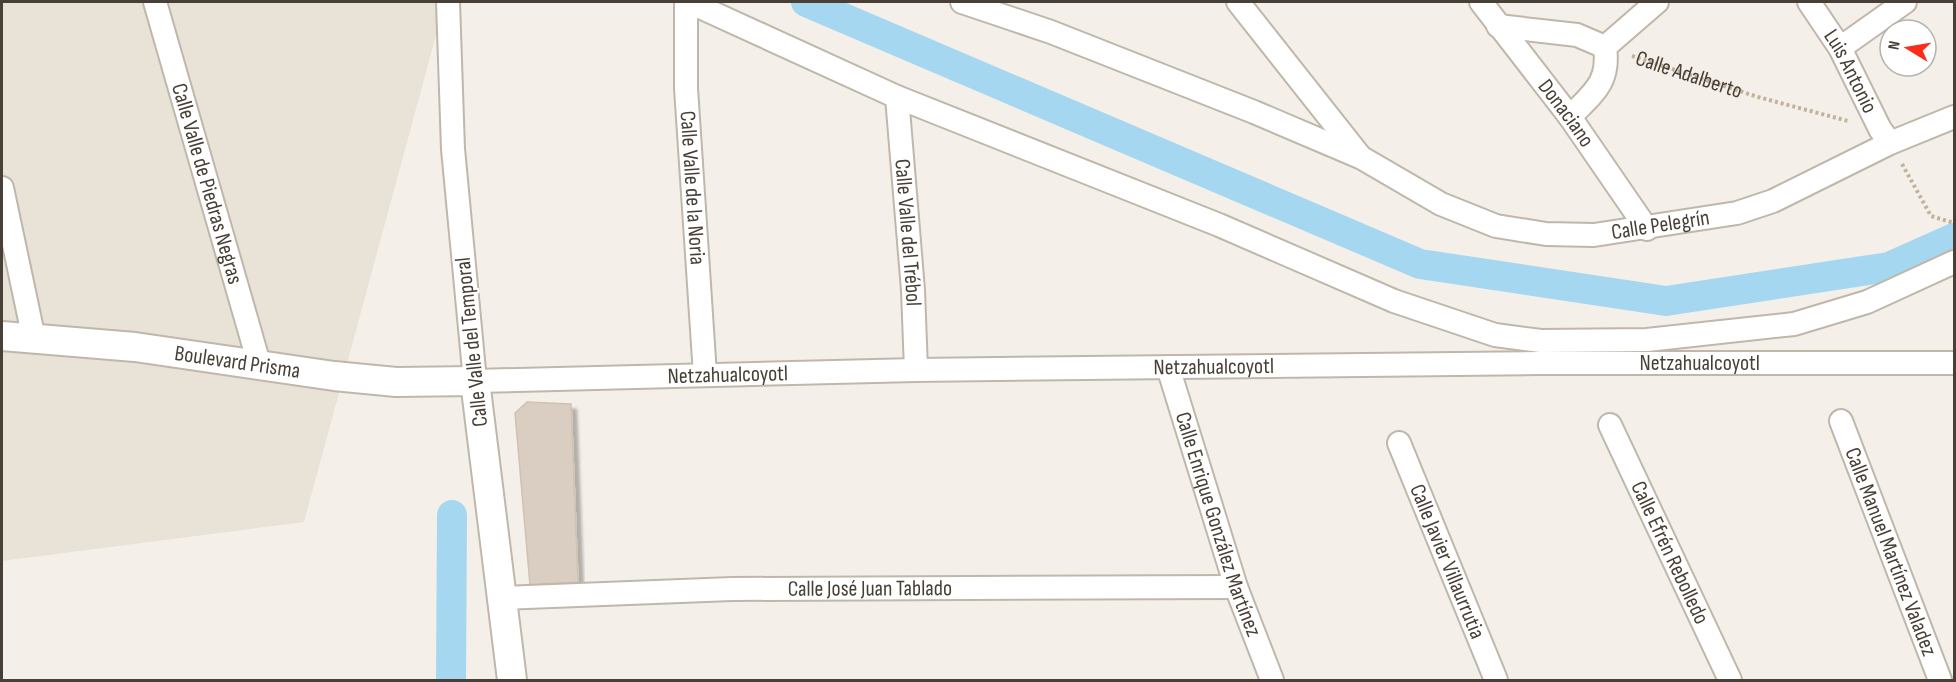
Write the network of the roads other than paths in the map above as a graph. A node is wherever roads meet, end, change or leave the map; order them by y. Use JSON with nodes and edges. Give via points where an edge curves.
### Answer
{"nodes":[{"id":1,"x":155,"y":2,"type":"edge"},
{"id":2,"x":448,"y":2,"type":"edge"},
{"id":3,"x":687,"y":2,"type":"edge"},
{"id":4,"x":965,"y":2,"type":"edge"},
{"id":5,"x":1238,"y":2,"type":"edge"},
{"id":6,"x":1481,"y":2,"type":"edge"},
{"id":7,"x":1657,"y":2,"type":"edge"},
{"id":8,"x":1809,"y":2,"type":"edge"},
{"id":9,"x":1905,"y":2,"type":"edge"},
{"id":10,"x":1498,"y":26,"type":"junction"},
{"id":11,"x":1605,"y":47,"type":"junction"},
{"id":12,"x":1840,"y":48,"type":"junction"},
{"id":13,"x":897,"y":97,"type":"junction"},
{"id":14,"x":1570,"y":117,"type":"junction"},
{"id":15,"x":1954,"y":117,"type":"edge"},
{"id":16,"x":1885,"y":136,"type":"junction"},
{"id":17,"x":1362,"y":159,"type":"junction"},
{"id":18,"x":2,"y":188,"type":"edge"},
{"id":19,"x":1647,"y":228,"type":"junction"},
{"id":20,"x":1954,"y":262,"type":"edge"},
{"id":21,"x":2,"y":336,"type":"edge"},
{"id":22,"x":34,"y":339,"type":"junction"},
{"id":23,"x":1954,"y":363,"type":"edge"},
{"id":24,"x":260,"y":367,"type":"junction"},
{"id":25,"x":1168,"y":367,"type":"junction"},
{"id":26,"x":916,"y":370,"type":"junction"},
{"id":27,"x":705,"y":375,"type":"junction"},
{"id":28,"x":475,"y":381,"type":"junction"},
{"id":29,"x":1841,"y":421,"type":"dead end"},
{"id":30,"x":1610,"y":425,"type":"dead end"},
{"id":31,"x":1399,"y":443,"type":"dead end"},
{"id":32,"x":1236,"y":587,"type":"junction"},
{"id":33,"x":502,"y":598,"type":"junction"},
{"id":34,"x":512,"y":681,"type":"edge"},
{"id":35,"x":1272,"y":681,"type":"edge"},
{"id":36,"x":1496,"y":681,"type":"edge"},
{"id":37,"x":1730,"y":681,"type":"edge"},
{"id":38,"x":1940,"y":681,"type":"edge"}],
"edges":[{"from":1,"to":24,"type":"street","name":"Calle Valle de Piedras Negras"},
{"from":2,"to":28,"type":"street","name":"Calle Valle del Temporal","via":[[453,149]]},
{"from":3,"to":13,"type":"street"},
{"from":3,"to":27,"type":"street","name":"Calle Valle de la Noria","via":[[686,88]]},
{"from":4,"to":17,"type":"street","name":"Calle Pelegrín","via":[[1254,112]]},
{"from":5,"to":17,"type":"street"},
{"from":6,"to":10,"type":"street","name":"Donaciano"},
{"from":7,"to":11,"type":"street"},
{"from":8,"to":12,"type":"street","name":"Luis Antonio"},
{"from":9,"to":12,"type":"street"},
{"from":10,"to":11,"type":"street","name":"Calle Adalberto","via":[[1577,35]]},
{"from":10,"to":14,"type":"street","name":"Donaciano"},
{"from":11,"to":14,"type":"street","via":[[1607,71],[1603,81]]},
{"from":12,"to":16,"type":"street","name":"Luis Antonio"},
{"from":13,"to":20,"type":"street","via":[[1187,212],[1394,301],[1495,335],[1541,341],[1647,339],[1794,324],[1867,302]]},
{"from":13,"to":26,"type":"street","name":"Calle Valle del Trébol"},
{"from":14,"to":19,"type":"street","name":"Donaciano"},
{"from":15,"to":16,"type":"street","name":"Calle Pelegrín"},
{"from":16,"to":19,"type":"street","name":"Calle Pelegrín","via":[[1773,201],[1737,213]]},
{"from":17,"to":19,"type":"street","name":"Calle Pelegrín","via":[[1441,204],[1496,226],[1546,234],[1594,235]]},
{"from":18,"to":22,"type":"street"},
{"from":21,"to":22,"type":"street","name":"Boulevard Prisma"},
{"from":22,"to":24,"type":"street","name":"Boulevard Prisma","via":[[135,346]]},
{"from":23,"to":25,"type":"street","name":"Netzahualcoyotl"},
{"from":24,"to":28,"type":"street","name":"Boulevard Prisma","via":[[396,382]]},
{"from":25,"to":26,"type":"street","name":"Netzahualcoyotl"},
{"from":25,"to":32,"type":"street","name":"Calle Enrique González Martínez"},
{"from":26,"to":27,"type":"street","name":"Netzahualcoyotl"},
{"from":27,"to":28,"type":"street","name":"Netzahualcoyotl"},
{"from":28,"to":33,"type":"street","name":"Calle Valle del Temporal"},
{"from":29,"to":38,"type":"street","name":"Calle Manuel Martínez Valadez"},
{"from":30,"to":37,"type":"street","name":"Calle Efrén Rebolledo"},
{"from":31,"to":36,"type":"street","name":"Calle Javier Villaurrutia"},
{"from":32,"to":33,"type":"street","name":"Calle José Juan Tablado","via":[[732,589]]},
{"from":32,"to":35,"type":"street","name":"Calle Enrique González Martínez"},
{"from":33,"to":34,"type":"street","name":"Calle Valle del Temporal"}]}
